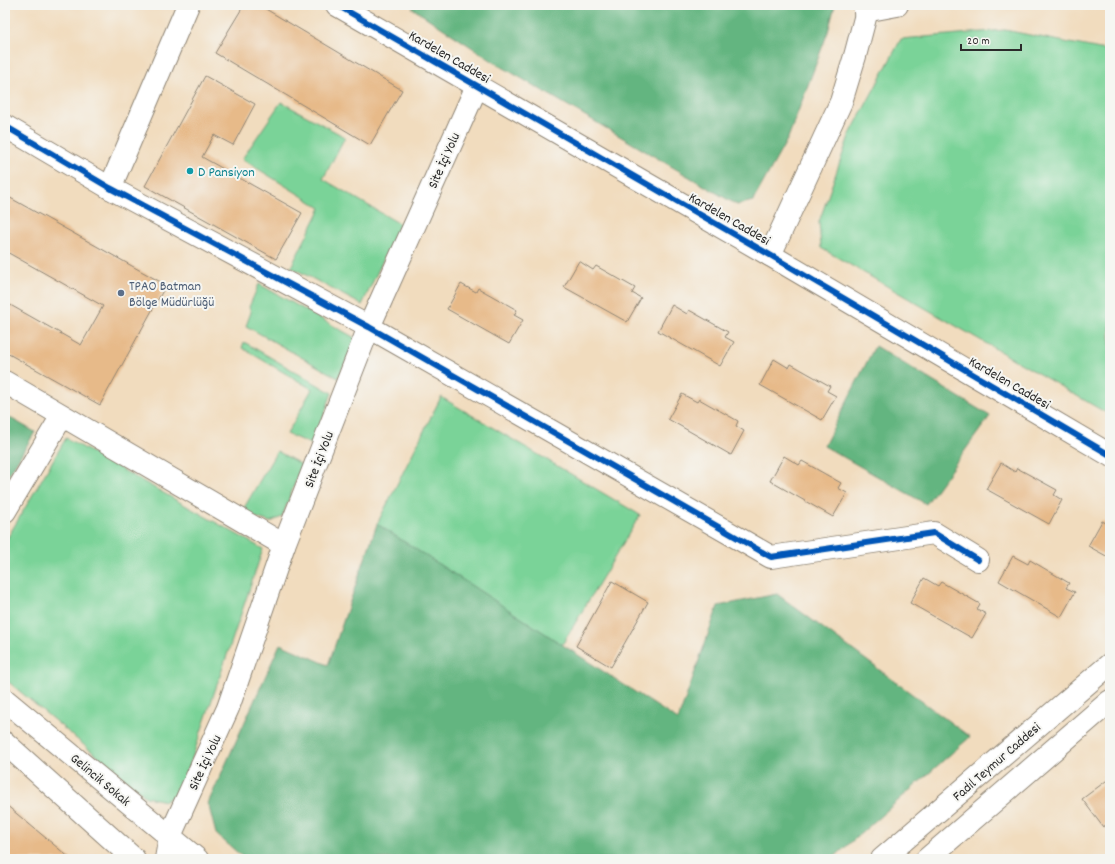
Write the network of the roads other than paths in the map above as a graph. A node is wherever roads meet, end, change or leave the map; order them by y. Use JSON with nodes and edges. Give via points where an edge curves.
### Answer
{"nodes":[{"id":1,"x":188,"y":5,"type":"edge"},
{"id":2,"x":337,"y":5,"type":"edge"},
{"id":3,"x":897,"y":5,"type":"edge"},
{"id":4,"x":866,"y":8,"type":"edge"},
{"id":5,"x":477,"y":86,"type":"junction"},
{"id":6,"x":5,"y":126,"type":"edge"},
{"id":7,"x":110,"y":188,"type":"junction"},
{"id":8,"x":770,"y":255,"type":"junction"},
{"id":9,"x":369,"y":327,"type":"junction"},
{"id":10,"x":5,"y":382,"type":"edge"},
{"id":11,"x":62,"y":416,"type":"junction"},
{"id":12,"x":1110,"y":455,"type":"edge"},
{"id":13,"x":5,"y":511,"type":"edge"},
{"id":14,"x":284,"y":545,"type":"junction"},
{"id":15,"x":978,"y":560,"type":"dead end"},
{"id":16,"x":1110,"y":664,"type":"edge"},
{"id":17,"x":5,"y":700,"type":"edge"},
{"id":18,"x":1110,"y":701,"type":"edge"},
{"id":19,"x":5,"y":744,"type":"edge"},
{"id":20,"x":170,"y":836,"type":"junction"},
{"id":21,"x":134,"y":859,"type":"edge"},
{"id":22,"x":166,"y":859,"type":"edge"},
{"id":23,"x":196,"y":859,"type":"edge"},
{"id":24,"x":882,"y":859,"type":"edge"},
{"id":25,"x":927,"y":859,"type":"edge"}],
"edges":[{"from":1,"to":7,"type":"street"},
{"from":2,"to":5,"type":"street","name":"Kardelen Caddesi"},
{"from":3,"to":4,"type":"street"},
{"from":4,"to":8,"type":"street","via":[[841,102]]},
{"from":5,"to":8,"type":"street","name":"Kardelen Caddesi"},
{"from":5,"to":9,"type":"street","name":"Site İçi Yolu"},
{"from":6,"to":7,"type":"street"},
{"from":7,"to":9,"type":"street"},
{"from":8,"to":12,"type":"street","name":"Kardelen Caddesi"},
{"from":9,"to":14,"type":"street","name":"Site İçi Yolu"},
{"from":9,"to":15,"type":"street","via":[[771,557],[934,532]]},
{"from":10,"to":11,"type":"street"},
{"from":11,"to":13,"type":"street"},
{"from":11,"to":14,"type":"street"},
{"from":14,"to":20,"type":"street","name":"Site İçi Yolu","via":[[228,708]]},
{"from":16,"to":24,"type":"street","name":"Fadıl Teymur Caddesi"},
{"from":17,"to":20,"type":"street","name":"Gelincik Sokak"},
{"from":18,"to":25,"type":"street","name":"Fadıl Teymur Caddesi"},
{"from":19,"to":21,"type":"street"},
{"from":20,"to":22,"type":"street","name":"Site İçi Yolu"},
{"from":20,"to":23,"type":"street","name":"Gelincik Sokak"}]}
